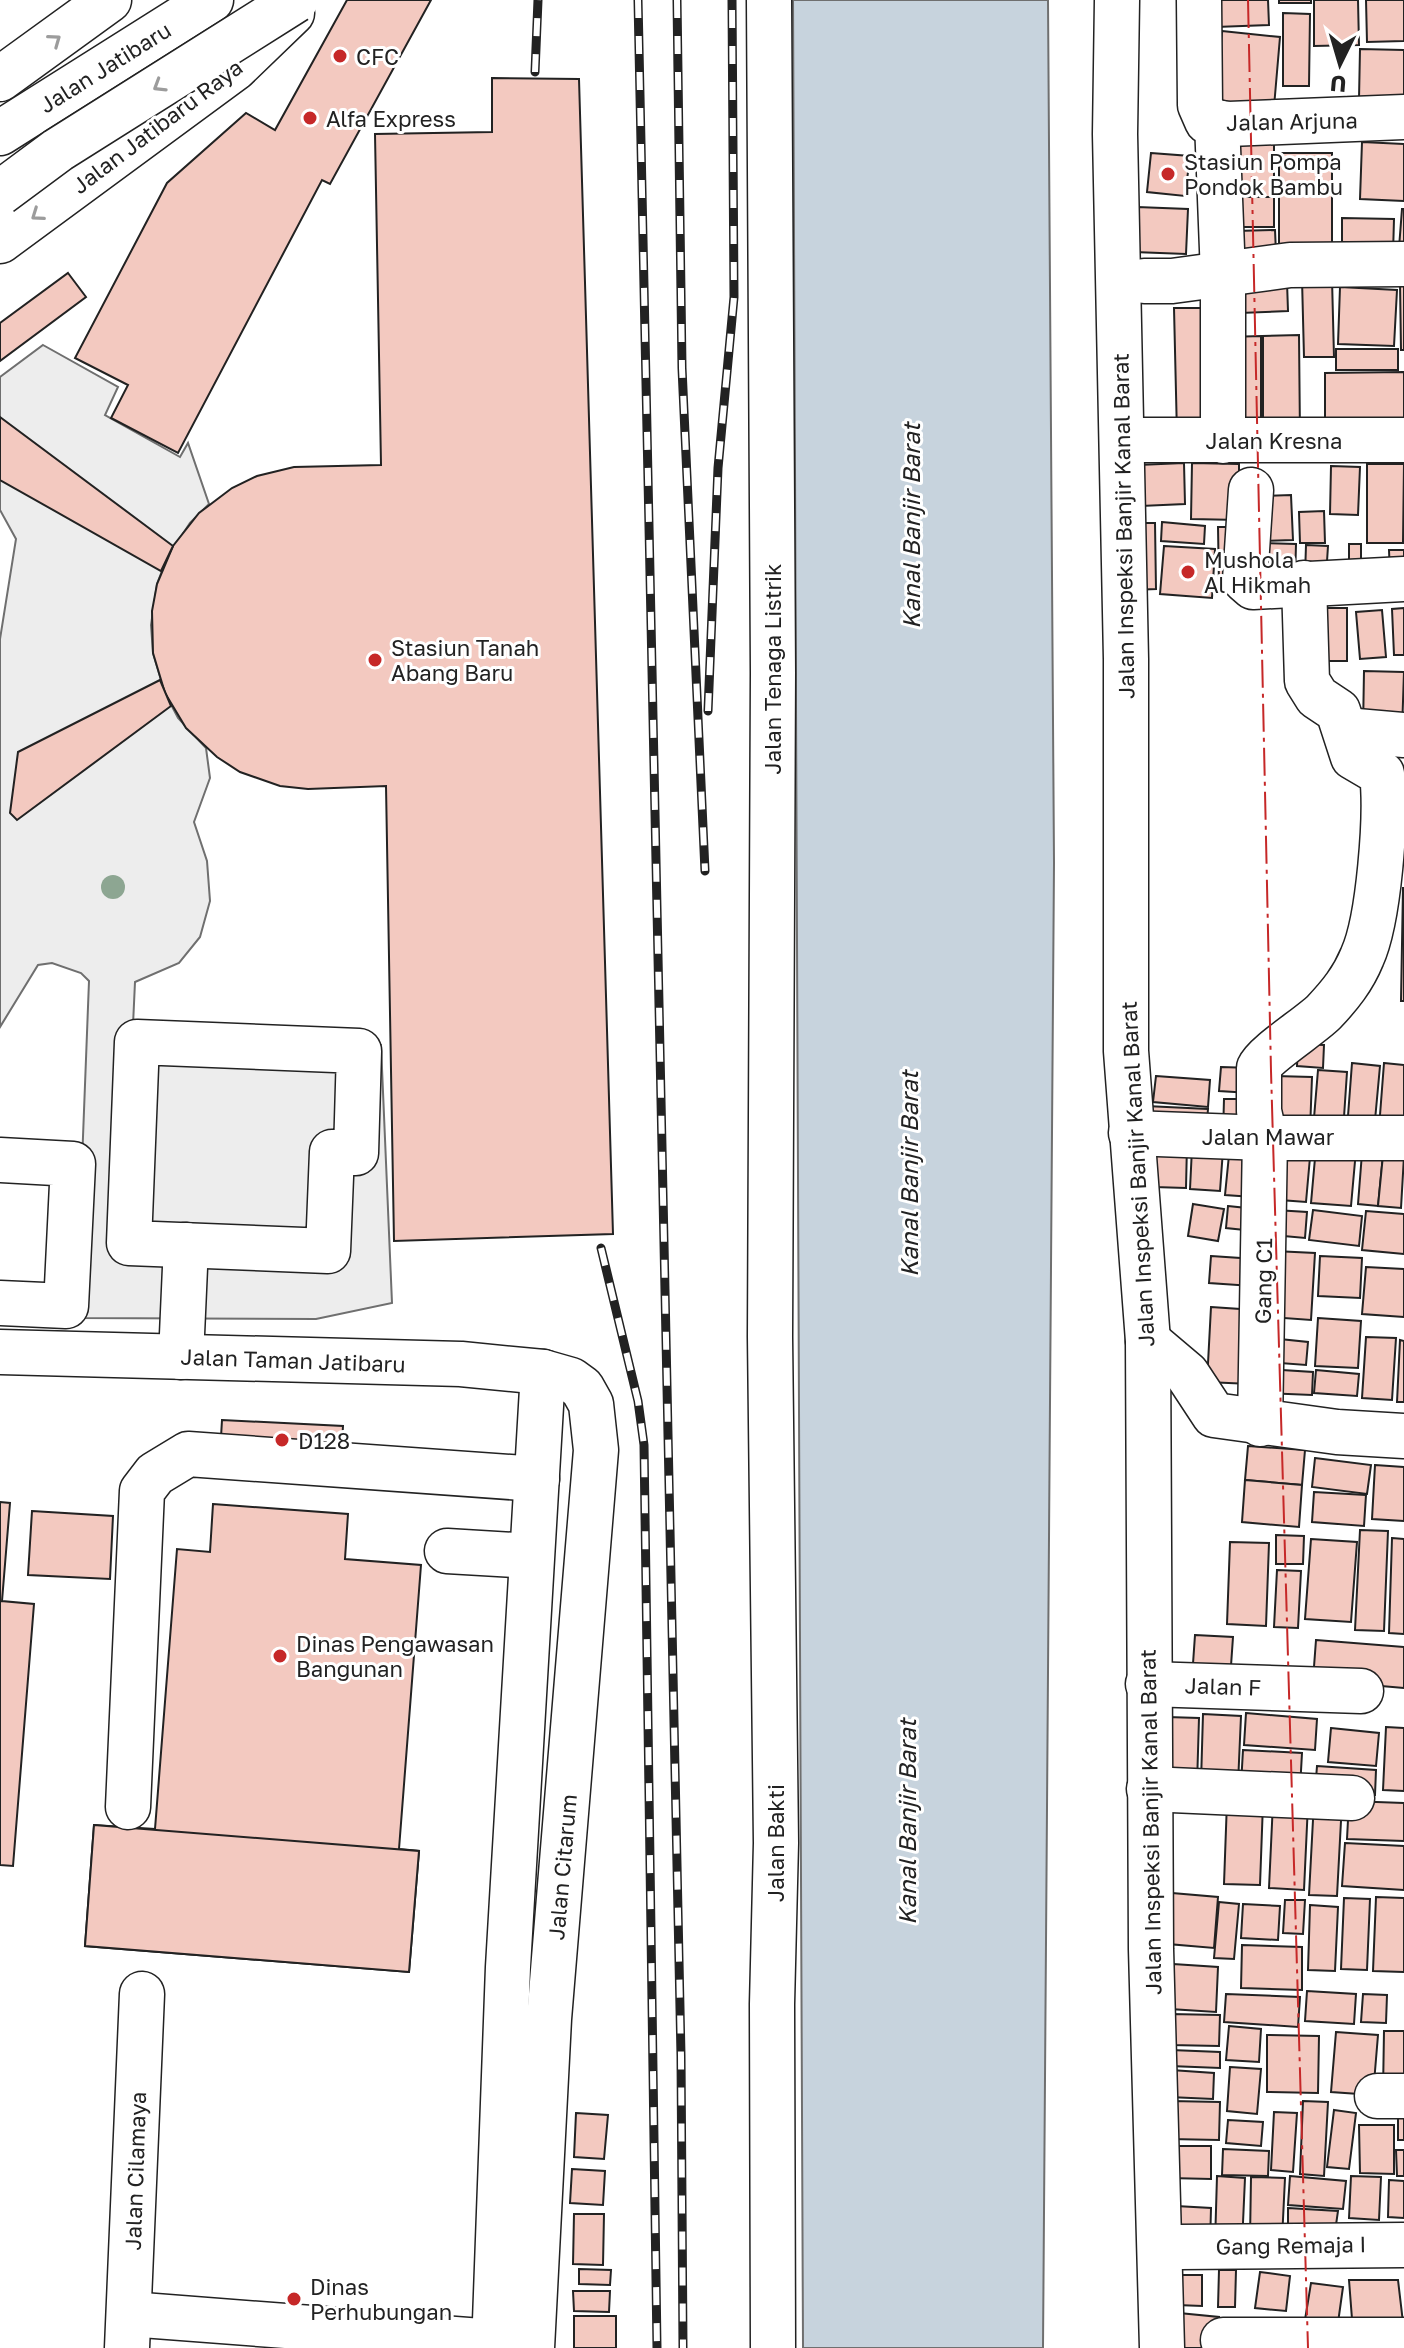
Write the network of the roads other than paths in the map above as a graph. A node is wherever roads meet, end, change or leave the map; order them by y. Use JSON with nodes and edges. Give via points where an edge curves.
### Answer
{"nodes":[{"id":1,"x":109,"y":0,"type":"edge"},
{"id":2,"x":211,"y":0,"type":"edge"},
{"id":3,"x":235,"y":0,"type":"edge"},
{"id":4,"x":296,"y":0,"type":"edge"},
{"id":5,"x":305,"y":0,"type":"edge"},
{"id":6,"x":769,"y":0,"type":"edge"},
{"id":7,"x":1117,"y":0,"type":"edge"},
{"id":8,"x":1199,"y":0,"type":"edge"},
{"id":9,"x":235,"y":68,"type":"junction"},
{"id":10,"x":0,"y":79,"type":"edge"},
{"id":11,"x":1404,"y":117,"type":"edge"},
{"id":12,"x":1217,"y":122,"type":"junction"},
{"id":13,"x":0,"y":133,"type":"edge"},
{"id":14,"x":0,"y":193,"type":"edge"},
{"id":15,"x":0,"y":241,"type":"edge"},
{"id":16,"x":1404,"y":264,"type":"edge"},
{"id":17,"x":1223,"y":275,"type":"junction"},
{"id":18,"x":1144,"y":281,"type":"dead end"},
{"id":19,"x":1143,"y":440,"type":"dead end"},
{"id":20,"x":1404,"y":440,"type":"edge"},
{"id":21,"x":1223,"y":441,"type":"junction"},
{"id":22,"x":1251,"y":490,"type":"dead end"},
{"id":23,"x":1404,"y":579,"type":"edge"},
{"id":24,"x":1304,"y":583,"type":"junction"},
{"id":25,"x":1345,"y":730,"type":"junction"},
{"id":26,"x":1404,"y":735,"type":"edge"},
{"id":27,"x":1131,"y":1133,"type":"junction"},
{"id":28,"x":1265,"y":1138,"type":"junction"},
{"id":29,"x":1404,"y":1138,"type":"edge"},
{"id":30,"x":0,"y":1160,"type":"edge"},
{"id":31,"x":186,"y":1245,"type":"junction"},
{"id":32,"x":0,"y":1303,"type":"edge"},
{"id":33,"x":770,"y":1337,"type":"joint"},
{"id":34,"x":1148,"y":1341,"type":"junction"},
{"id":35,"x":0,"y":1352,"type":"edge"},
{"id":36,"x":181,"y":1357,"type":"junction"},
{"id":37,"x":562,"y":1380,"type":"junction"},
{"id":38,"x":1260,"y":1424,"type":"junction"},
{"id":39,"x":1404,"y":1436,"type":"edge"},
{"id":40,"x":537,"y":1479,"type":"junction"},
{"id":41,"x":447,"y":1551,"type":"dead end"},
{"id":42,"x":531,"y":1556,"type":"junction"},
{"id":43,"x":1148,"y":1684,"type":"junction"},
{"id":44,"x":1361,"y":1691,"type":"dead end"},
{"id":45,"x":1149,"y":1789,"type":"junction"},
{"id":46,"x":1352,"y":1798,"type":"dead end"},
{"id":47,"x":128,"y":1807,"type":"dead end"},
{"id":48,"x":142,"y":1994,"type":"dead end"},
{"id":49,"x":1404,"y":2245,"type":"edge"},
{"id":50,"x":1179,"y":2247,"type":"dead end"},
{"id":51,"x":128,"y":2331,"type":"edge"},
{"id":52,"x":1223,"y":2340,"type":"dead end"},
{"id":53,"x":1404,"y":2340,"type":"edge"},
{"id":54,"x":506,"y":2346,"type":"edge"},
{"id":55,"x":773,"y":2348,"type":"edge"},
{"id":56,"x":1162,"y":2348,"type":"edge"}],
"edges":[{"from":10,"to":1,"type":"street","one_way":true},
{"from":2,"to":13,"type":"street","name":"Jalan Jatibaru"},
{"from":3,"to":9,"type":"street","via":[[244,20]]},
{"from":4,"to":14,"type":"street","one_way":true,"bridge":true,"via":[[58,150]]},
{"from":5,"to":9,"type":"street","name":"Jalan Jatibaru Raya"},
{"from":6,"to":33,"type":"street","name":"Jalan Tenaga Listrik"},
{"from":7,"to":27,"type":"street","name":"Jalan Inspeksi Banjir Kanal Barat"},
{"from":8,"to":12,"type":"street","name":"Jalan Arjuna","via":[[1200,105],[1207,121]]},
{"from":9,"to":15,"type":"street","name":"Jalan Jatibaru Raya","one_way":true},
{"from":11,"to":12,"type":"street","name":"Jalan Arjuna"},
{"from":12,"to":17,"type":"street"},
{"from":16,"to":17,"type":"street","via":[[1290,265]]},
{"from":17,"to":18,"type":"street"},
{"from":17,"to":21,"type":"street"},
{"from":19,"to":21,"type":"street","name":"Jalan Kresna"},
{"from":20,"to":21,"type":"street","name":"Jalan Kresna"},
{"from":22,"to":24,"type":"street","via":[[1245,580],[1261,588]]},
{"from":23,"to":24,"type":"street"},
{"from":24,"to":25,"type":"street","via":[[1307,681],[1317,697],[1335,707]]},
{"from":25,"to":26,"type":"street"},
{"from":25,"to":28,"type":"street","name":"Gang C1","via":[[1353,757],[1382,774],[1376,898],[1364,954],[1349,984],[1321,1015],[1262,1063],[1259,1111]]},
{"from":27,"to":28,"type":"street","name":"Jalan Mawar"},
{"from":27,"to":34,"type":"street","name":"Jalan Inspeksi Banjir Kanal Barat"},
{"from":28,"to":29,"type":"street","name":"Jalan Mawar"},
{"from":28,"to":38,"type":"street","name":"Gang C1"},
{"from":30,"to":32,"type":"street","via":[[73,1164],[66,1306]]},
{"from":31,"to":31,"type":"street","via":[[129,1243],[137,1042],[359,1051],[356,1153],[332,1152],[328,1251]]},
{"from":31,"to":36,"type":"street"},
{"from":33,"to":55,"type":"street","name":"Jalan Bakti","via":[[776,1843]]},
{"from":34,"to":38,"type":"street","via":[[1187,1374],[1214,1415]]},
{"from":34,"to":43,"type":"street","name":"Jalan Inspeksi Banjir Kanal Barat"},
{"from":35,"to":36,"type":"street","name":"Jalan Taman Jatibaru"},
{"from":36,"to":37,"type":"street","name":"Jalan Taman Jatibaru","via":[[461,1364]]},
{"from":37,"to":40,"type":"street"},
{"from":37,"to":54,"type":"street","name":"Jalan Citarum","via":[[591,1404],[596,1450],[549,2019]]},
{"from":38,"to":39,"type":"street"},
{"from":40,"to":42,"type":"street"},
{"from":40,"to":47,"type":"street","via":[[188,1454],[155,1474],[142,1491]]},
{"from":41,"to":42,"type":"street"},
{"from":42,"to":54,"type":"street","via":[[507,1982]]},
{"from":43,"to":44,"type":"street","name":"Jalan F"},
{"from":43,"to":45,"type":"street","name":"Jalan Inspeksi Banjir Kanal Barat"},
{"from":45,"to":46,"type":"street"},
{"from":45,"to":56,"type":"street","name":"Jalan Inspeksi Banjir Kanal Barat"},
{"from":48,"to":51,"type":"street","name":"Jalan Cilamaya"},
{"from":49,"to":50,"type":"street","name":"Gang Remaja I"},
{"from":51,"to":54,"type":"street"},
{"from":52,"to":53,"type":"street"}]}
